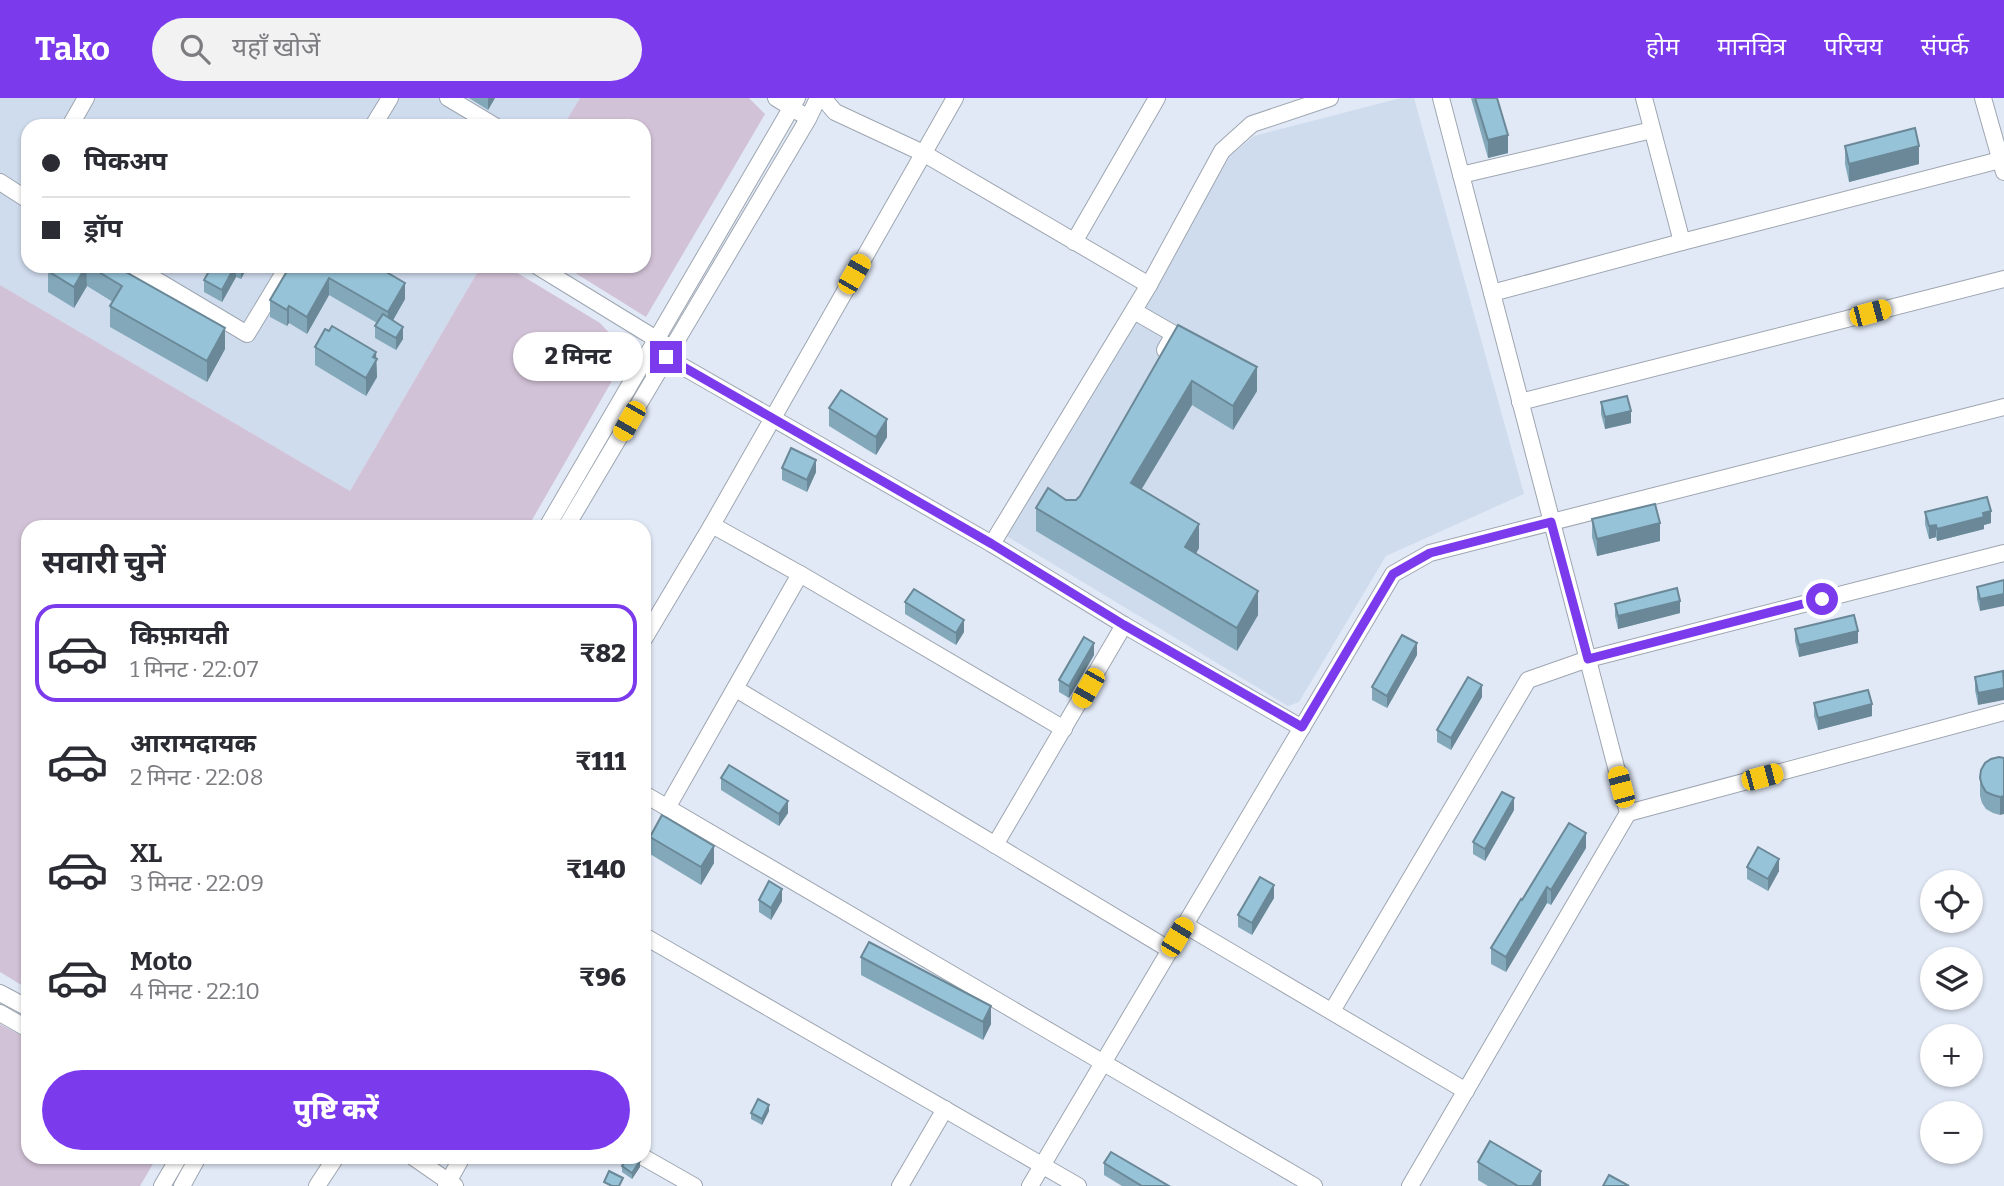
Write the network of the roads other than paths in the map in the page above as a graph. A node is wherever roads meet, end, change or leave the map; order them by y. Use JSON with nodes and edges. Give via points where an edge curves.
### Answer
{"nodes":[{"id":1,"x":86,"y":98,"type":"edge"},
{"id":2,"x":390,"y":98,"type":"edge"},
{"id":3,"x":448,"y":98,"type":"edge"},
{"id":4,"x":776,"y":98,"type":"edge"},
{"id":5,"x":821,"y":98,"type":"edge"},
{"id":6,"x":955,"y":98,"type":"edge"},
{"id":7,"x":1157,"y":98,"type":"edge"},
{"id":8,"x":1330,"y":98,"type":"edge"},
{"id":9,"x":1441,"y":98,"type":"edge"},
{"id":10,"x":1644,"y":98,"type":"edge"},
{"id":11,"x":1983,"y":98,"type":"edge"},
{"id":12,"x":794,"y":103,"type":"edge"},
{"id":13,"x":835,"y":112,"type":"junction"},
{"id":14,"x":73,"y":119,"type":"edge"},
{"id":15,"x":377,"y":119,"type":"edge"},
{"id":16,"x":483,"y":119,"type":"edge"},
{"id":17,"x":808,"y":119,"type":"junction"},
{"id":18,"x":1652,"y":130,"type":"junction"},
{"id":19,"x":923,"y":153,"type":"junction"},
{"id":20,"x":2003,"y":164,"type":"edge"},
{"id":21,"x":1461,"y":175,"type":"junction"},
{"id":22,"x":0,"y":182,"type":"edge"},
{"id":23,"x":21,"y":194,"type":"edge"},
{"id":24,"x":1074,"y":242,"type":"junction"},
{"id":25,"x":1682,"y":242,"type":"junction"},
{"id":26,"x":145,"y":273,"type":"edge"},
{"id":27,"x":284,"y":273,"type":"edge"},
{"id":28,"x":547,"y":273,"type":"edge"},
{"id":29,"x":2004,"y":279,"type":"edge"},
{"id":30,"x":1149,"y":285,"type":"junction"},
{"id":31,"x":1492,"y":293,"type":"junction"},
{"id":32,"x":1134,"y":311,"type":"junction"},
{"id":33,"x":661,"y":349,"type":"junction"},
{"id":34,"x":1160,"y":358,"type":"edge"},
{"id":35,"x":1520,"y":402,"type":"junction"},
{"id":36,"x":2004,"y":407,"type":"edge"},
{"id":37,"x":771,"y":419,"type":"junction"},
{"id":38,"x":551,"y":520,"type":"edge"},
{"id":39,"x":570,"y":520,"type":"edge"},
{"id":40,"x":1551,"y":522,"type":"junction"},
{"id":41,"x":712,"y":525,"type":"junction"},
{"id":42,"x":992,"y":544,"type":"junction"},
{"id":43,"x":2004,"y":553,"type":"edge"},
{"id":44,"x":800,"y":574,"type":"junction"},
{"id":45,"x":1124,"y":625,"type":"junction"},
{"id":46,"x":651,"y":627,"type":"edge"},
{"id":47,"x":1588,"y":659,"type":"junction"},
{"id":48,"x":736,"y":689,"type":"junction"},
{"id":49,"x":2004,"y":712,"type":"edge"},
{"id":50,"x":1302,"y":727,"type":"junction"},
{"id":51,"x":1064,"y":729,"type":"junction"},
{"id":52,"x":651,"y":798,"type":"edge"},
{"id":53,"x":667,"y":808,"type":"junction"},
{"id":54,"x":1628,"y":813,"type":"junction"},
{"id":55,"x":995,"y":845,"type":"junction"},
{"id":56,"x":1185,"y":925,"type":"junction"},
{"id":57,"x":651,"y":940,"type":"edge"},
{"id":58,"x":1170,"y":950,"type":"junction"},
{"id":59,"x":0,"y":993,"type":"edge"},
{"id":60,"x":21,"y":1004,"type":"edge"},
{"id":61,"x":1332,"y":1011,"type":"junction"},
{"id":62,"x":0,"y":1013,"type":"edge"},
{"id":63,"x":21,"y":1025,"type":"edge"},
{"id":64,"x":1102,"y":1064,"type":"junction"},
{"id":65,"x":1466,"y":1091,"type":"junction"},
{"id":66,"x":945,"y":1109,"type":"junction"},
{"id":67,"x":651,"y":1162,"type":"edge"},
{"id":68,"x":175,"y":1164,"type":"edge"},
{"id":69,"x":194,"y":1164,"type":"edge"},
{"id":70,"x":331,"y":1164,"type":"edge"},
{"id":71,"x":422,"y":1164,"type":"edge"},
{"id":72,"x":458,"y":1164,"type":"edge"},
{"id":73,"x":1042,"y":1165,"type":"junction"},
{"id":74,"x":449,"y":1185,"type":"edge"},
{"id":75,"x":162,"y":1186,"type":"edge"},
{"id":76,"x":181,"y":1186,"type":"edge"},
{"id":77,"x":317,"y":1186,"type":"edge"},
{"id":78,"x":694,"y":1186,"type":"edge"},
{"id":79,"x":900,"y":1186,"type":"edge"},
{"id":80,"x":1030,"y":1186,"type":"edge"},
{"id":81,"x":1078,"y":1186,"type":"edge"},
{"id":82,"x":1314,"y":1186,"type":"edge"},
{"id":83,"x":1410,"y":1186,"type":"edge"}],
"edges":[{"from":1,"to":14,"type":"street"},
{"from":2,"to":15,"type":"street"},
{"from":3,"to":16,"type":"street"},
{"from":4,"to":12,"type":"street"},
{"from":5,"to":13,"type":"street"},
{"from":5,"to":17,"type":"street"},
{"from":6,"to":19,"type":"street"},
{"from":7,"to":24,"type":"street"},
{"from":8,"to":30,"type":"street","via":[[1252,124],[1222,151]]},
{"from":9,"to":21,"type":"street"},
{"from":10,"to":18,"type":"street"},
{"from":11,"to":20,"type":"street"},
{"from":12,"to":17,"type":"street"},
{"from":12,"to":33,"type":"street"},
{"from":13,"to":17,"type":"street"},
{"from":13,"to":19,"type":"street"},
{"from":17,"to":33,"type":"street"},
{"from":18,"to":21,"type":"street"},
{"from":18,"to":25,"type":"street"},
{"from":19,"to":24,"type":"street"},
{"from":19,"to":37,"type":"street"},
{"from":20,"to":25,"type":"street"},
{"from":21,"to":31,"type":"street"},
{"from":22,"to":23,"type":"street"},
{"from":24,"to":30,"type":"street"},
{"from":25,"to":31,"type":"street"},
{"from":26,"to":27,"type":"street","via":[[247,334]]},
{"from":28,"to":33,"type":"street"},
{"from":29,"to":35,"type":"street"},
{"from":30,"to":32,"type":"street"},
{"from":31,"to":35,"type":"street"},
{"from":32,"to":34,"type":"street","via":[[1180,338]]},
{"from":32,"to":42,"type":"street"},
{"from":33,"to":37,"type":"street"},
{"from":33,"to":38,"type":"street"},
{"from":33,"to":39,"type":"street"},
{"from":35,"to":40,"type":"street"},
{"from":36,"to":40,"type":"street"},
{"from":37,"to":41,"type":"street"},
{"from":37,"to":42,"type":"street"},
{"from":40,"to":47,"type":"street"},
{"from":40,"to":50,"type":"street","via":[[1430,553],[1393,574]]},
{"from":41,"to":44,"type":"street"},
{"from":41,"to":46,"type":"street"},
{"from":42,"to":45,"type":"street"},
{"from":43,"to":47,"type":"street"},
{"from":44,"to":48,"type":"street"},
{"from":44,"to":51,"type":"street"},
{"from":45,"to":50,"type":"street"},
{"from":45,"to":51,"type":"street"},
{"from":47,"to":54,"type":"street"},
{"from":47,"to":61,"type":"street","via":[[1528,680]]},
{"from":48,"to":53,"type":"street"},
{"from":48,"to":55,"type":"street"},
{"from":49,"to":54,"type":"street"},
{"from":50,"to":56,"type":"street"},
{"from":51,"to":55,"type":"street"},
{"from":52,"to":53,"type":"street"},
{"from":53,"to":64,"type":"street"},
{"from":54,"to":65,"type":"street"},
{"from":55,"to":58,"type":"street"},
{"from":56,"to":58,"type":"street"},
{"from":56,"to":61,"type":"street"},
{"from":57,"to":66,"type":"street"},
{"from":58,"to":64,"type":"street"},
{"from":59,"to":60,"type":"street"},
{"from":61,"to":65,"type":"street"},
{"from":62,"to":63,"type":"street"},
{"from":64,"to":73,"type":"street"},
{"from":64,"to":82,"type":"street"},
{"from":65,"to":83,"type":"street"},
{"from":66,"to":73,"type":"street"},
{"from":66,"to":79,"type":"street"},
{"from":67,"to":78,"type":"street"},
{"from":68,"to":75,"type":"street"},
{"from":69,"to":76,"type":"street"},
{"from":70,"to":77,"type":"street"},
{"from":71,"to":74,"type":"street"},
{"from":72,"to":74,"type":"street"},
{"from":73,"to":80,"type":"street"},
{"from":73,"to":81,"type":"street"}]}
